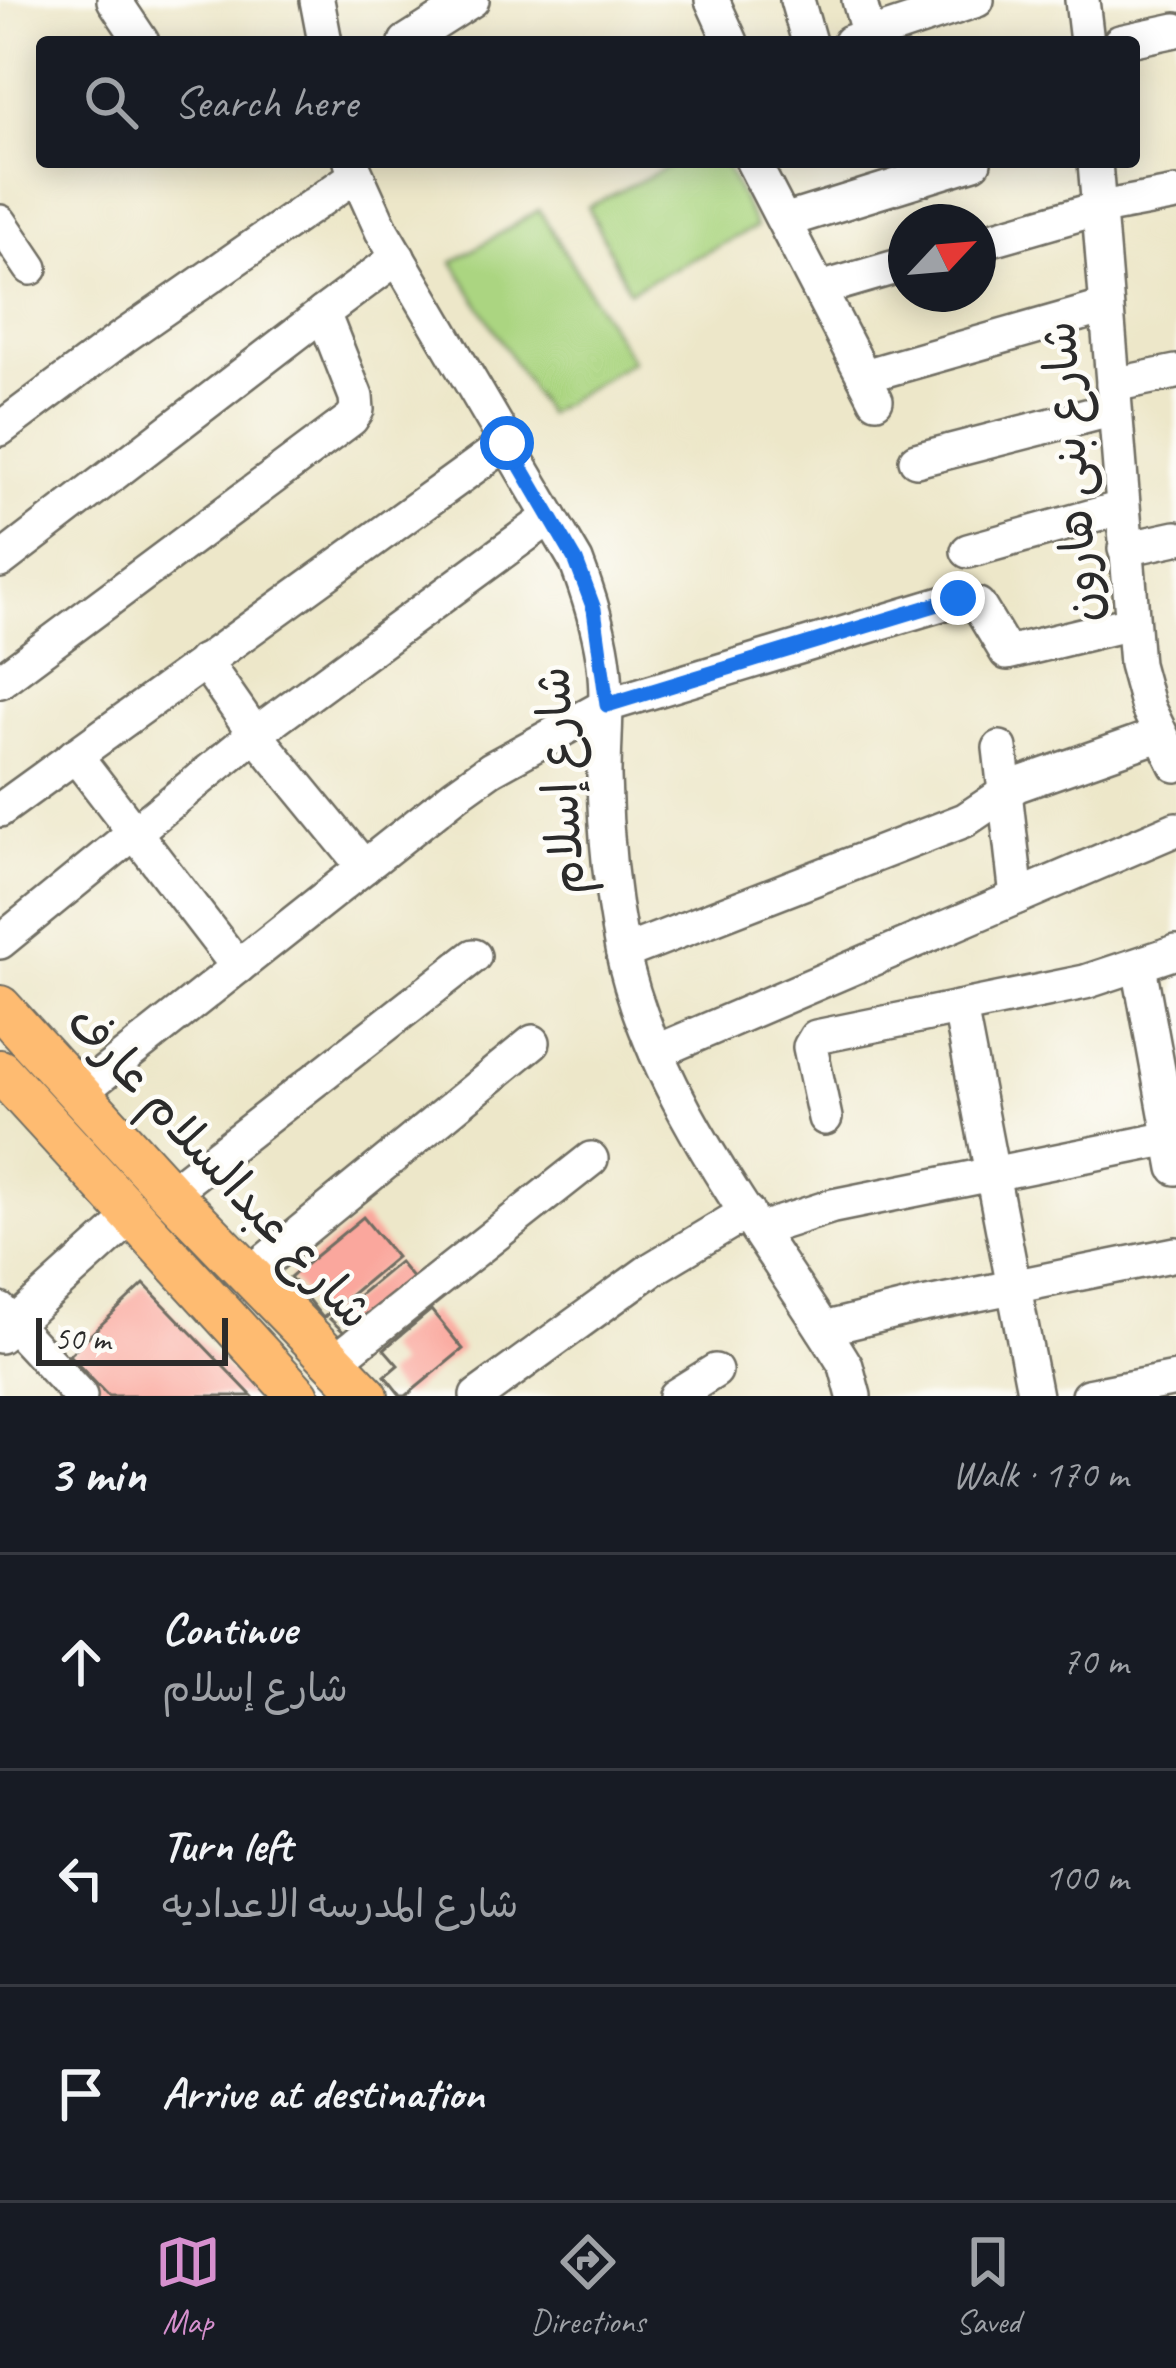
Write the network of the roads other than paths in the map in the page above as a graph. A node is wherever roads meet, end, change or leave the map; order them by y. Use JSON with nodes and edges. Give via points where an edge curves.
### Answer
{"nodes":[{"id":1,"x":114,"y":0,"type":"edge"},
{"id":2,"x":317,"y":0,"type":"edge"},
{"id":3,"x":472,"y":0,"type":"edge"},
{"id":4,"x":712,"y":0,"type":"edge"},
{"id":5,"x":797,"y":0,"type":"edge"},
{"id":6,"x":859,"y":0,"type":"edge"},
{"id":7,"x":955,"y":3,"type":"edge"},
{"id":8,"x":1176,"y":30,"type":"edge"},
{"id":9,"x":138,"y":36,"type":"edge"},
{"id":10,"x":325,"y":36,"type":"edge"},
{"id":11,"x":415,"y":36,"type":"edge"},
{"id":12,"x":728,"y":36,"type":"edge"},
{"id":13,"x":806,"y":36,"type":"edge"},
{"id":14,"x":860,"y":36,"type":"edge"},
{"id":15,"x":868,"y":36,"type":"edge"},
{"id":16,"x":1140,"y":38,"type":"edge"},
{"id":17,"x":755,"y":168,"type":"edge"},
{"id":18,"x":955,"y":168,"type":"edge"},
{"id":19,"x":1094,"y":168,"type":"edge"},
{"id":20,"x":353,"y":169,"type":"edge"},
{"id":21,"x":1176,"y":194,"type":"edge"},
{"id":22,"x":1096,"y":209,"type":"junction"},
{"id":23,"x":784,"y":221,"type":"junction"},
{"id":24,"x":0,"y":222,"type":"edge"},
{"id":25,"x":996,"y":238,"type":"edge"},
{"id":26,"x":398,"y":257,"type":"junction"},
{"id":27,"x":31,"y":268,"type":"dead end"},
{"id":28,"x":888,"y":269,"type":"edge"},
{"id":29,"x":820,"y":290,"type":"junction"},
{"id":30,"x":1106,"y":307,"type":"junction"},
{"id":31,"x":323,"y":313,"type":"junction"},
{"id":32,"x":1176,"y":372,"type":"edge"},
{"id":33,"x":1113,"y":397,"type":"junction"},
{"id":34,"x":0,"y":429,"type":"edge"},
{"id":35,"x":507,"y":443,"type":"junction"},
{"id":36,"x":916,"y":460,"type":"dead end"},
{"id":37,"x":1122,"y":508,"type":"junction"},
{"id":38,"x":550,"y":517,"type":"junction"},
{"id":39,"x":1176,"y":538,"type":"edge"},
{"id":40,"x":1125,"y":549,"type":"junction"},
{"id":41,"x":968,"y":551,"type":"dead end"},
{"id":42,"x":0,"y":561,"type":"edge"},
{"id":43,"x":1131,"y":623,"type":"junction"},
{"id":44,"x":204,"y":661,"type":"junction"},
{"id":45,"x":0,"y":681,"type":"edge"},
{"id":46,"x":607,"y":705,"type":"junction"},
{"id":47,"x":1161,"y":715,"type":"edge"},
{"id":48,"x":255,"y":734,"type":"junction"},
{"id":49,"x":1000,"y":748,"type":"dead end"},
{"id":50,"x":75,"y":755,"type":"junction"},
{"id":51,"x":1176,"y":766,"type":"edge"},
{"id":52,"x":1004,"y":792,"type":"junction"},
{"id":53,"x":0,"y":810,"type":"edge"},
{"id":54,"x":1176,"y":829,"type":"edge"},
{"id":55,"x":135,"y":832,"type":"junction"},
{"id":56,"x":364,"y":866,"type":"junction"},
{"id":57,"x":1017,"y":897,"type":"junction"},
{"id":58,"x":0,"y":942,"type":"edge"},
{"id":59,"x":1176,"y":952,"type":"edge"},
{"id":60,"x":623,"y":953,"type":"junction"},
{"id":61,"x":473,"y":956,"type":"dead end"},
{"id":62,"x":238,"y":967,"type":"junction"},
{"id":63,"x":1139,"y":967,"type":"junction"},
{"id":64,"x":0,"y":1007,"type":"edge"},
{"id":65,"x":960,"y":1009,"type":"junction"},
{"id":66,"x":533,"y":1042,"type":"dead end"},
{"id":67,"x":656,"y":1052,"type":"junction"},
{"id":68,"x":0,"y":1071,"type":"edge"},
{"id":69,"x":79,"y":1093,"type":"junction"},
{"id":70,"x":825,"y":1118,"type":"dead end"},
{"id":71,"x":1174,"y":1148,"type":"edge"},
{"id":72,"x":591,"y":1159,"type":"dead end"},
{"id":73,"x":991,"y":1174,"type":"junction"},
{"id":74,"x":170,"y":1192,"type":"junction"},
{"id":75,"x":134,"y":1215,"type":"junction"},
{"id":76,"x":753,"y":1221,"type":"junction"},
{"id":77,"x":1176,"y":1254,"type":"edge"},
{"id":78,"x":248,"y":1275,"type":"junction"},
{"id":79,"x":1013,"y":1286,"type":"junction"},
{"id":80,"x":4,"y":1323,"type":"edge"},
{"id":81,"x":824,"y":1329,"type":"junction"},
{"id":82,"x":334,"y":1362,"type":"junction"},
{"id":83,"x":715,"y":1371,"type":"dead end"},
{"id":84,"x":1176,"y":1378,"type":"edge"},
{"id":85,"x":291,"y":1394,"type":"edge"},
{"id":86,"x":80,"y":1396,"type":"edge"},
{"id":87,"x":368,"y":1396,"type":"edge"},
{"id":88,"x":477,"y":1396,"type":"edge"},
{"id":89,"x":675,"y":1396,"type":"edge"},
{"id":90,"x":854,"y":1396,"type":"edge"},
{"id":91,"x":1035,"y":1396,"type":"edge"},
{"id":92,"x":1088,"y":1396,"type":"edge"}],
"edges":[{"from":1,"to":9,"type":"street"},
{"from":2,"to":10,"type":"street"},
{"from":3,"to":11,"type":"street"},
{"from":4,"to":12,"type":"street"},
{"from":5,"to":13,"type":"street"},
{"from":6,"to":14,"type":"street"},
{"from":7,"to":15,"type":"street"},
{"from":8,"to":16,"type":"street"},
{"from":17,"to":23,"type":"street"},
{"from":18,"to":23,"type":"street"},
{"from":19,"to":22,"type":"street","name":"شارع بنى هارون"},
{"from":20,"to":26,"type":"street","name":"شارع إسلام"},
{"from":20,"to":34,"type":"street"},
{"from":21,"to":22,"type":"street"},
{"from":22,"to":25,"type":"street"},
{"from":22,"to":30,"type":"street","name":"شارع بنى هارون"},
{"from":23,"to":29,"type":"street"},
{"from":24,"to":27,"type":"street"},
{"from":26,"to":31,"type":"street"},
{"from":26,"to":35,"type":"street","name":"شارع إسلام"},
{"from":28,"to":29,"type":"street"},
{"from":29,"to":30,"type":"street","via":[[870,388]]},
{"from":30,"to":33,"type":"street","name":"شارع بنى هارون"},
{"from":31,"to":42,"type":"street"},
{"from":31,"to":45,"type":"street","via":[[356,398],[351,419]]},
{"from":32,"to":33,"type":"street"},
{"from":33,"to":36,"type":"street"},
{"from":33,"to":37,"type":"street","name":"شارع بنى هارون"},
{"from":35,"to":38,"type":"street","name":"شارع إسلام"},
{"from":35,"to":44,"type":"street"},
{"from":37,"to":40,"type":"street","name":"شارع بنى هارون"},
{"from":37,"to":41,"type":"street"},
{"from":38,"to":46,"type":"street","name":"شارع إسلام","via":[[594,609]]},
{"from":38,"to":48,"type":"street"},
{"from":39,"to":40,"type":"street"},
{"from":40,"to":43,"type":"street","name":"شارع بنى هارون"},
{"from":43,"to":46,"type":"street","via":[[1007,653],[978,605],[958,598]]},
{"from":43,"to":47,"type":"street","name":"شارع بنى هارون","via":[[1138,683]]},
{"from":44,"to":48,"type":"street"},
{"from":44,"to":50,"type":"street"},
{"from":46,"to":56,"type":"street","via":[[491,769]]},
{"from":46,"to":60,"type":"street","name":"شارع إسلام","via":[[606,834]]},
{"from":47,"to":51,"type":"street","name":"شارع بنى هارون"},
{"from":47,"to":52,"type":"street"},
{"from":48,"to":55,"type":"street"},
{"from":48,"to":56,"type":"street"},
{"from":49,"to":52,"type":"street"},
{"from":50,"to":53,"type":"street"},
{"from":50,"to":55,"type":"street"},
{"from":52,"to":57,"type":"street"},
{"from":52,"to":60,"type":"street","via":[[964,820]]},
{"from":54,"to":57,"type":"street"},
{"from":55,"to":58,"type":"street"},
{"from":55,"to":62,"type":"street"},
{"from":56,"to":62,"type":"street"},
{"from":57,"to":67,"type":"street"},
{"from":59,"to":63,"type":"street"},
{"from":60,"to":67,"type":"street","name":"شارع إسلام"},
{"from":61,"to":74,"type":"street"},
{"from":62,"to":69,"type":"street"},
{"from":63,"to":65,"type":"street"},
{"from":63,"to":71,"type":"street"},
{"from":64,"to":69,"type":"main road","name":"شارع عبدالسلام عارف"},
{"from":65,"to":70,"type":"street","via":[[816,1037],[810,1047]]},
{"from":65,"to":73,"type":"street"},
{"from":66,"to":78,"type":"street"},
{"from":67,"to":76,"type":"street","name":"شارع إسلام"},
{"from":68,"to":75,"type":"main road","name":"شارع عبدالسلام عارف"},
{"from":69,"to":74,"type":"main road","name":"شارع عبدالسلام عارف"},
{"from":71,"to":73,"type":"street"},
{"from":72,"to":82,"type":"street"},
{"from":73,"to":76,"type":"street"},
{"from":73,"to":79,"type":"street"},
{"from":74,"to":78,"type":"main road","name":"شارع عبدالسلام عارف"},
{"from":75,"to":80,"type":"street"},
{"from":75,"to":85,"type":"main road","name":"شارع عبدالسلام عارف"},
{"from":76,"to":81,"type":"street","name":"شارع إسلام"},
{"from":76,"to":88,"type":"street","via":[[652,1268]]},
{"from":77,"to":79,"type":"street"},
{"from":78,"to":82,"type":"main road","name":"شارع عبدالسلام عارف"},
{"from":79,"to":81,"type":"street"},
{"from":79,"to":91,"type":"street"},
{"from":80,"to":86,"type":"street"},
{"from":81,"to":90,"type":"street","name":"شارع إسلام"},
{"from":82,"to":87,"type":"main road","name":"شارع عبدالسلام عارف"},
{"from":83,"to":89,"type":"street"},
{"from":84,"to":92,"type":"street"}]}
